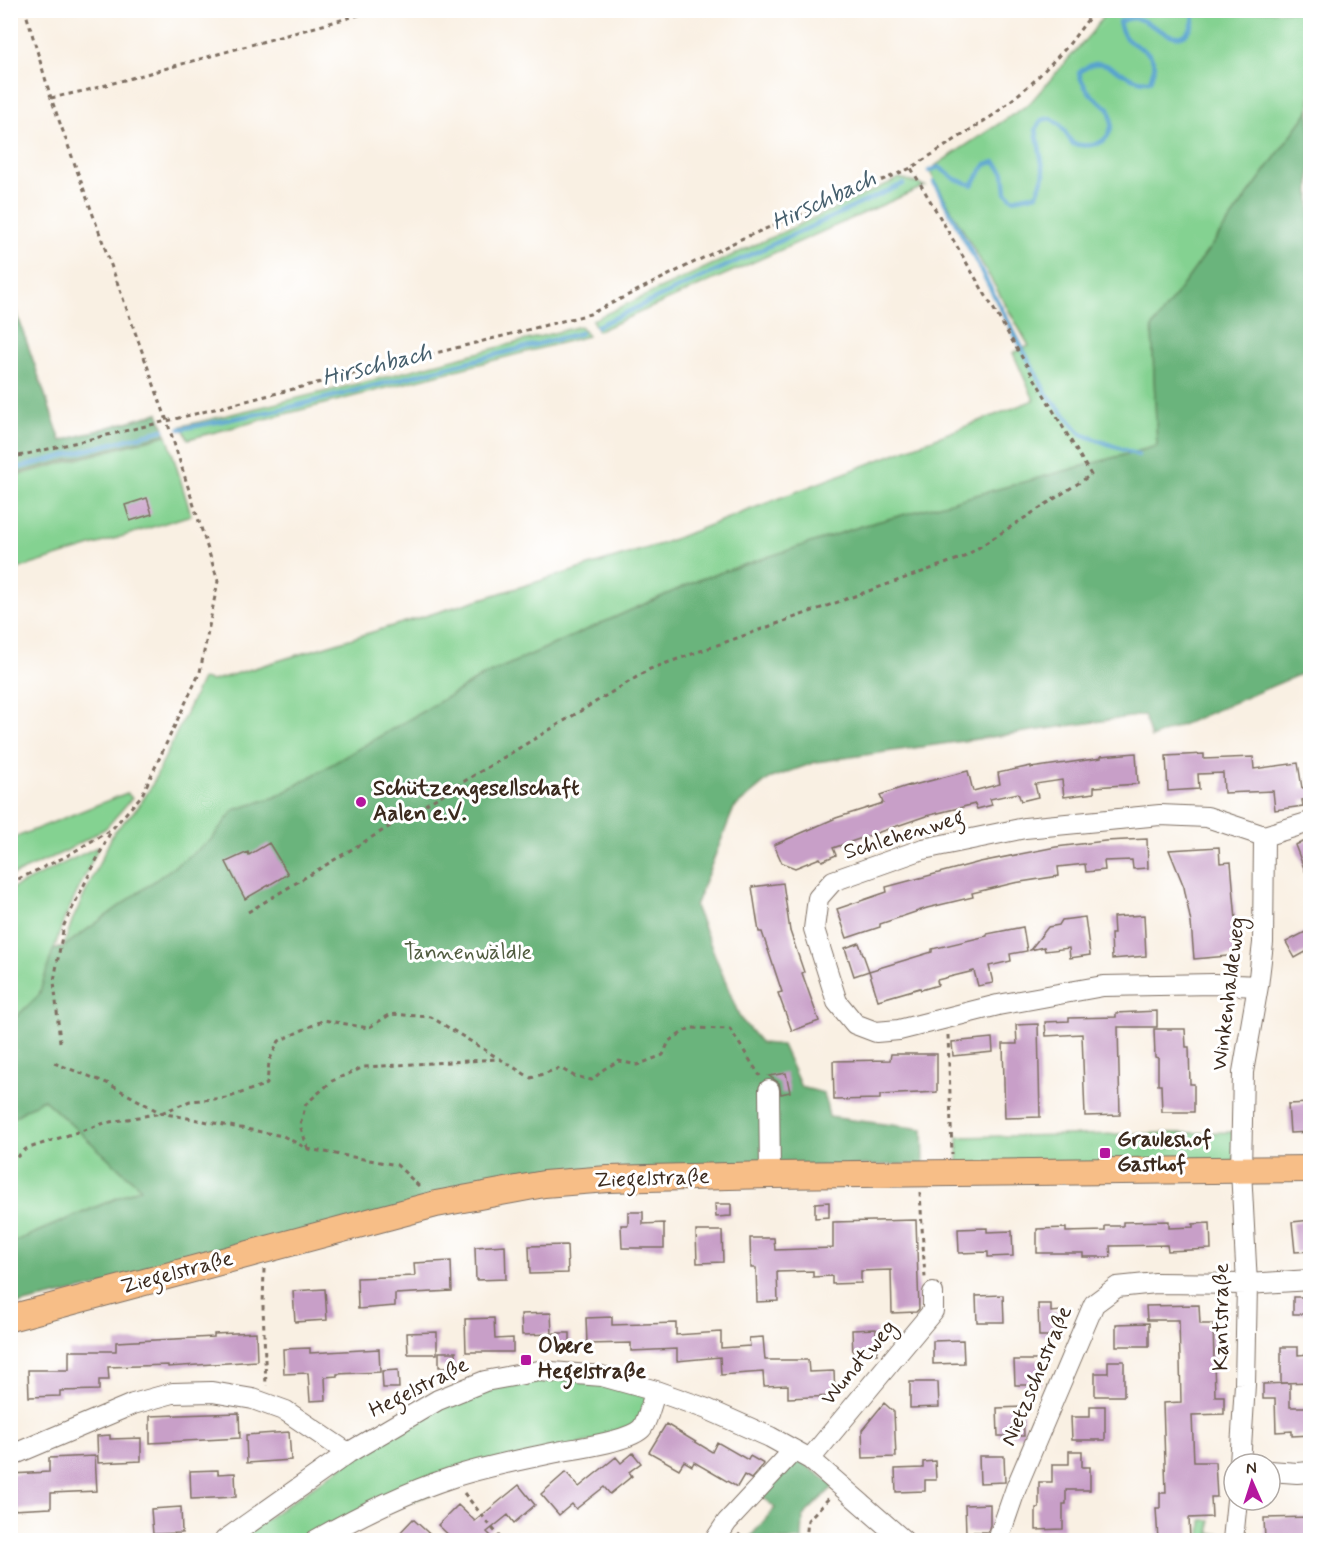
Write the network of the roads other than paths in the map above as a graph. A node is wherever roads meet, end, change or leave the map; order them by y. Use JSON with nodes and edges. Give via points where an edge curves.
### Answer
{"nodes":[{"id":1,"x":1311,"y":822,"type":"edge"},
{"id":2,"x":1264,"y":836,"type":"junction"},
{"id":3,"x":1258,"y":986,"type":"junction"},
{"id":4,"x":770,"y":1090,"type":"road end"},
{"id":5,"x":1311,"y":1169,"type":"edge"},
{"id":6,"x":1241,"y":1170,"type":"junction"},
{"id":7,"x":770,"y":1175,"type":"junction"},
{"id":8,"x":1311,"y":1280,"type":"edge"},
{"id":9,"x":1247,"y":1284,"type":"junction"},
{"id":10,"x":933,"y":1293,"type":"road end"},
{"id":11,"x":10,"y":1318,"type":"edge"},
{"id":12,"x":656,"y":1391,"type":"junction"},
{"id":13,"x":1241,"y":1452,"type":"edge"},
{"id":14,"x":348,"y":1453,"type":"junction"},
{"id":15,"x":802,"y":1455,"type":"junction"},
{"id":16,"x":10,"y":1456,"type":"edge"},
{"id":17,"x":1282,"y":1472,"type":"edge"},
{"id":18,"x":1311,"y":1472,"type":"edge"},
{"id":19,"x":1236,"y":1512,"type":"edge"},
{"id":20,"x":231,"y":1539,"type":"edge"},
{"id":21,"x":316,"y":1540,"type":"edge"},
{"id":22,"x":715,"y":1540,"type":"edge"},
{"id":23,"x":903,"y":1540,"type":"edge"},
{"id":24,"x":998,"y":1540,"type":"edge"},
{"id":25,"x":1233,"y":1540,"type":"edge"}],
"edges":[{"from":1,"to":2,"type":"street"},
{"from":2,"to":3,"type":"street","name":"Winkenhaldeweg","via":[[1263,943]]},
{"from":2,"to":3,"type":"street","name":"Schlehenweg","via":[[1207,817],[1160,815],[1024,828],[923,849],[833,881],[818,898],[814,930],[837,1002],[855,1024],[876,1032],[1103,986]]},
{"from":3,"to":6,"type":"street","name":"Winkenhaldeweg","via":[[1243,1072]]},
{"from":4,"to":7,"type":"street"},
{"from":5,"to":6,"type":"main road","name":"Ziegelstraße"},
{"from":6,"to":7,"type":"main road","name":"Ziegelstraße"},
{"from":6,"to":9,"type":"street","name":"Kantstraße"},
{"from":7,"to":11,"type":"main road","name":"Ziegelstraße","via":[[555,1183],[436,1204]]},
{"from":8,"to":9,"type":"street","name":"Nietzschestraße"},
{"from":9,"to":13,"type":"street","name":"Kantstraße"},
{"from":9,"to":24,"type":"street","name":"Nietzschestraße","via":[[1156,1283],[1117,1287],[1094,1304]]},
{"from":10,"to":15,"type":"street","name":"Wundtweg","via":[[933,1311]]},
{"from":12,"to":14,"type":"street","name":"Hegelstraße","via":[[602,1376],[539,1371],[485,1381],[438,1400]]},
{"from":12,"to":15,"type":"street","name":"Hegelstraße","via":[[707,1409]]},
{"from":12,"to":21,"type":"street","via":[[643,1428],[631,1435],[451,1477],[416,1490]]},
{"from":14,"to":16,"type":"street","via":[[286,1411],[254,1399],[212,1392],[173,1393],[133,1404]]},
{"from":14,"to":20,"type":"street","name":"Hegelstraße"},
{"from":15,"to":22,"type":"street","name":"Wundtweg","via":[[727,1522]]},
{"from":15,"to":23,"type":"street","name":"Hegelstraße"},
{"from":17,"to":18,"type":"street"},
{"from":19,"to":25,"type":"street"}]}
